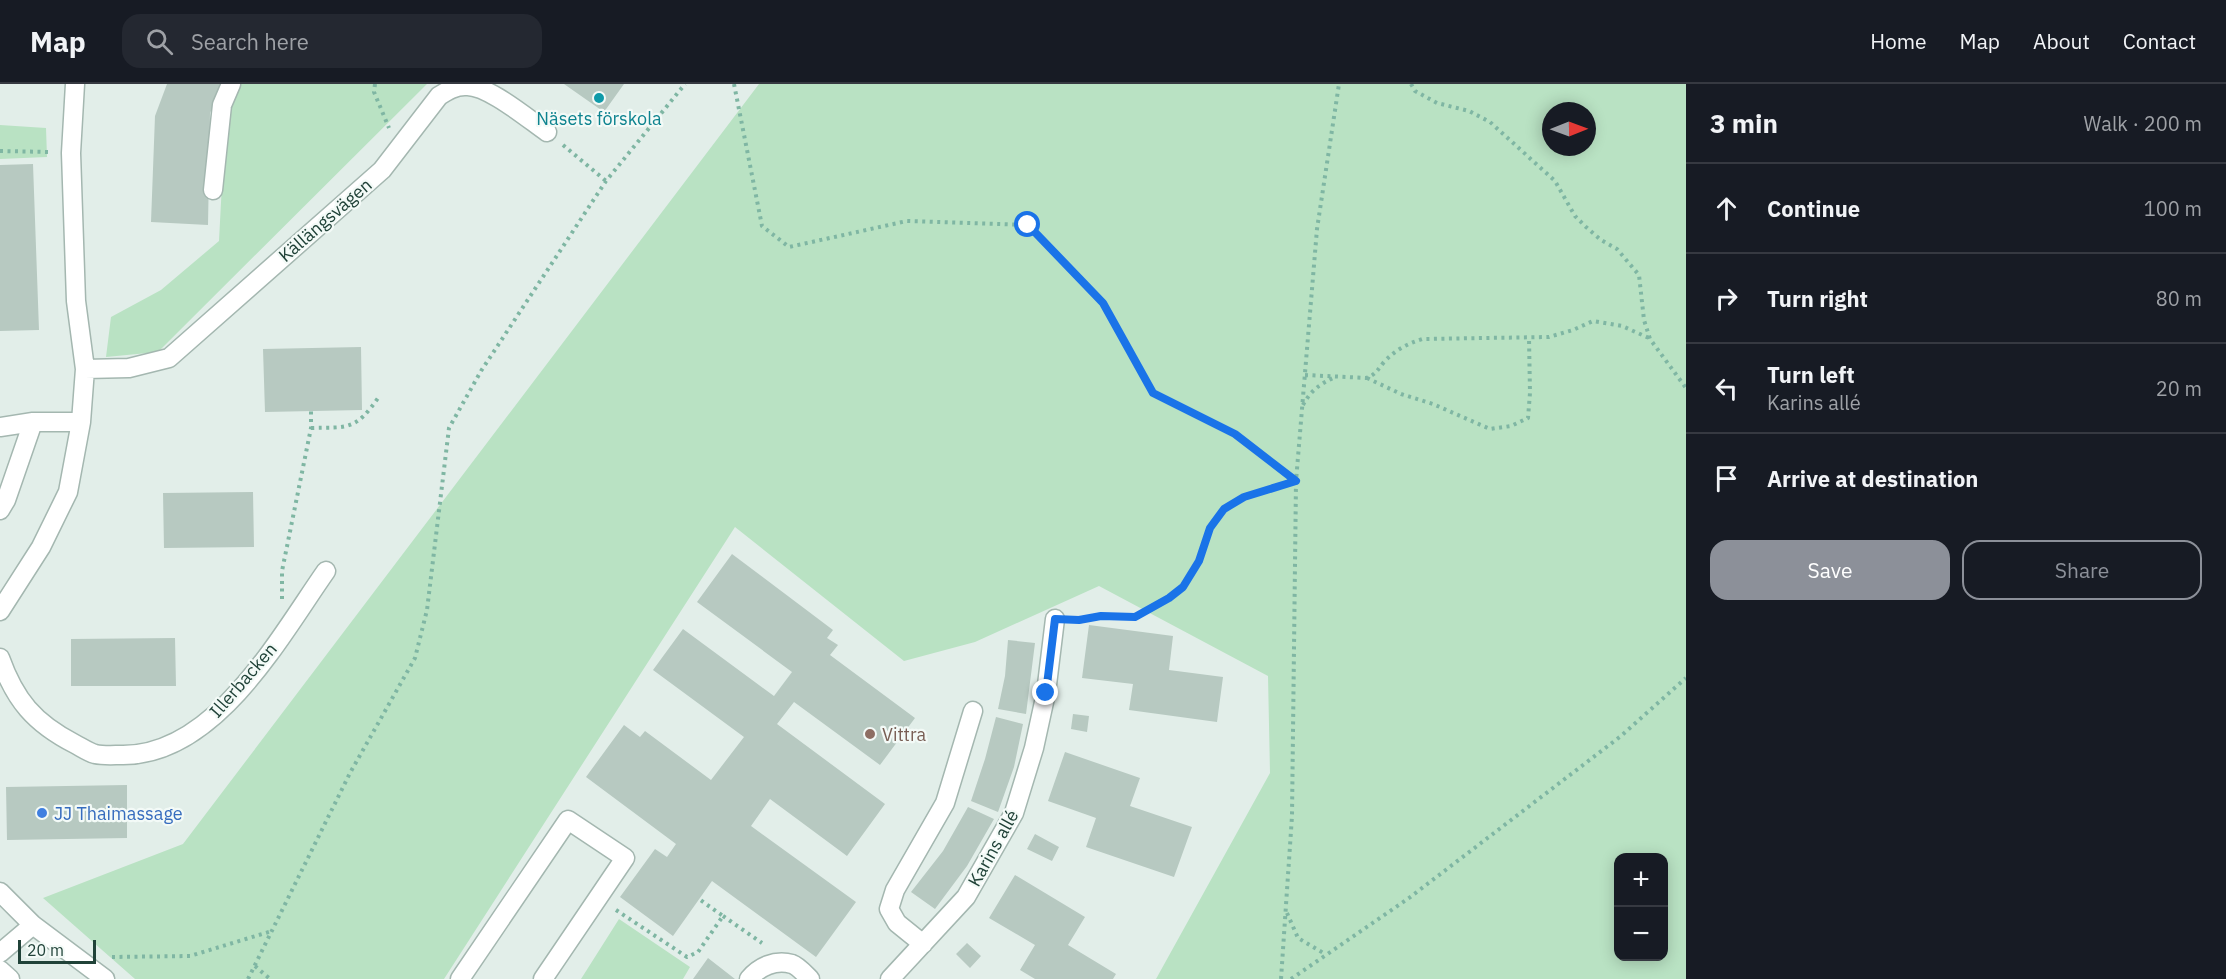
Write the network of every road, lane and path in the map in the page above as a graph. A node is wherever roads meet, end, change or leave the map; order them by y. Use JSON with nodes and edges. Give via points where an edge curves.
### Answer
{"nodes":[{"id":1,"x":75,"y":84,"type":"edge"},
{"id":2,"x":231,"y":84,"type":"edge"},
{"id":3,"x":375,"y":84,"type":"edge"},
{"id":4,"x":685,"y":84,"type":"edge"},
{"id":5,"x":734,"y":84,"type":"edge"},
{"id":6,"x":1339,"y":84,"type":"edge"},
{"id":7,"x":1411,"y":84,"type":"edge"},
{"id":8,"x":547,"y":132,"type":"joint"},
{"id":9,"x":398,"y":147,"type":"junction"},
{"id":10,"x":0,"y":151,"type":"edge"},
{"id":11,"x":71,"y":153,"type":"junction"},
{"id":12,"x":606,"y":181,"type":"junction"},
{"id":13,"x":213,"y":190,"type":"dead end"},
{"id":14,"x":1529,"y":337,"type":"junction"},
{"id":15,"x":1650,"y":339,"type":"junction"},
{"id":16,"x":85,"y":369,"type":"junction"},
{"id":17,"x":1305,"y":375,"type":"junction"},
{"id":18,"x":1335,"y":377,"type":"junction"},
{"id":19,"x":1366,"y":378,"type":"junction"},
{"id":20,"x":1686,"y":388,"type":"edge"},
{"id":21,"x":378,"y":398,"type":"dead end"},
{"id":22,"x":1302,"y":405,"type":"junction"},
{"id":23,"x":311,"y":411,"type":"dead end"},
{"id":24,"x":33,"y":422,"type":"junction"},
{"id":25,"x":81,"y":422,"type":"junction"},
{"id":26,"x":0,"y":427,"type":"edge"},
{"id":27,"x":311,"y":428,"type":"junction"},
{"id":28,"x":1296,"y":481,"type":"junction"},
{"id":29,"x":0,"y":510,"type":"edge"},
{"id":30,"x":326,"y":571,"type":"dead end"},
{"id":31,"x":0,"y":611,"type":"edge"},
{"id":32,"x":294,"y":616,"type":"junction"},
{"id":33,"x":1055,"y":619,"type":"joint"},
{"id":34,"x":0,"y":658,"type":"edge"},
{"id":35,"x":1686,"y":678,"type":"edge"},
{"id":36,"x":973,"y":711,"type":"dead end"},
{"id":37,"x":0,"y":892,"type":"edge"},
{"id":38,"x":598,"y":898,"type":"junction"},
{"id":39,"x":699,"y":899,"type":"dead end"},
{"id":40,"x":1286,"y":911,"type":"junction"},
{"id":41,"x":723,"y":916,"type":"junction"},
{"id":42,"x":33,"y":925,"type":"junction"},
{"id":43,"x":272,"y":931,"type":"junction"},
{"id":44,"x":923,"y":944,"type":"junction"},
{"id":45,"x":0,"y":953,"type":"edge"},
{"id":46,"x":1325,"y":954,"type":"junction"},
{"id":47,"x":792,"y":964,"type":"junction"},
{"id":48,"x":255,"y":966,"type":"junction"},
{"id":49,"x":0,"y":970,"type":"edge"},
{"id":50,"x":99,"y":975,"type":"edge"},
{"id":51,"x":9,"y":979,"type":"edge"},
{"id":52,"x":248,"y":979,"type":"edge"},
{"id":53,"x":270,"y":979,"type":"edge"},
{"id":54,"x":460,"y":979,"type":"edge"},
{"id":55,"x":543,"y":979,"type":"edge"},
{"id":56,"x":749,"y":979,"type":"edge"},
{"id":57,"x":810,"y":979,"type":"edge"},
{"id":58,"x":890,"y":979,"type":"edge"},
{"id":59,"x":1281,"y":979,"type":"edge"},
{"id":60,"x":1291,"y":979,"type":"edge"}],
"edges":[{"from":1,"to":11,"type":"street"},
{"from":2,"to":13,"type":"street","via":[[222,105]]},
{"from":3,"to":9,"type":"path","via":[[374,92]]},
{"from":4,"to":12,"type":"path"},
{"from":5,"to":28,"type":"path","via":[[762,226],[789,247],[907,221],[1028,225],[1103,303],[1153,393],[1235,434]]},
{"from":6,"to":17,"type":"path","via":[[1317,229]]},
{"from":7,"to":15,"type":"path","via":[[1415,91],[1437,103],[1469,111],[1490,122],[1555,181],[1575,216],[1617,249],[1638,276]]},
{"from":8,"to":9,"type":"street","name":"Källängsvägen","via":[[484,90],[467,85],[439,96]]},
{"from":8,"to":12,"type":"path"},
{"from":9,"to":16,"type":"street","name":"Källängsvägen","via":[[382,170],[169,358],[129,368]]},
{"from":10,"to":11,"type":"path"},
{"from":11,"to":16,"type":"street","via":[[76,301]]},
{"from":12,"to":43,"type":"path","via":[[481,371],[449,428],[427,610],[415,658],[350,773]]},
{"from":14,"to":15,"type":"path","via":[[1549,337],[1593,321],[1622,326]]},
{"from":14,"to":19,"type":"path","via":[[1422,339],[1405,345]]},
{"from":14,"to":19,"type":"path","via":[[1528,418],[1511,426],[1490,429]]},
{"from":15,"to":20,"type":"path"},
{"from":16,"to":25,"type":"street"},
{"from":17,"to":18,"type":"path"},
{"from":17,"to":22,"type":"path"},
{"from":18,"to":19,"type":"path"},
{"from":18,"to":22,"type":"path","via":[[1319,384]]},
{"from":21,"to":27,"type":"path","via":[[368,414],[350,427]]},
{"from":22,"to":28,"type":"path"},
{"from":23,"to":27,"type":"path"},
{"from":24,"to":25,"type":"street"},
{"from":24,"to":26,"type":"street"},
{"from":24,"to":29,"type":"street"},
{"from":25,"to":31,"type":"street","via":[[68,492],[41,547]]},
{"from":27,"to":32,"type":"path","via":[[282,571],[280,597]]},
{"from":28,"to":33,"type":"path","via":[[1244,497],[1224,509],[1210,528],[1199,561],[1183,587],[1169,598],[1135,617]]},
{"from":28,"to":40,"type":"path","via":[[1292,816]]},
{"from":30,"to":32,"type":"street","name":"Illerbacken"},
{"from":32,"to":34,"type":"street","name":"Illerbacken","via":[[261,665],[216,715],[177,744],[135,756],[95,754],[36,719],[16,696]]},
{"from":33,"to":44,"type":"street","name":"Karins allé","via":[[1046,693],[1014,813],[966,897]]},
{"from":35,"to":46,"type":"path","via":[[1612,743],[1409,898]]},
{"from":36,"to":44,"type":"street","via":[[945,803],[895,890],[889,909],[897,923]]},
{"from":37,"to":42,"type":"street"},
{"from":38,"to":41,"type":"path","via":[[687,957],[698,952]]},
{"from":38,"to":54,"type":"street","via":[[625,858],[568,820]]},
{"from":38,"to":55,"type":"street"},
{"from":39,"to":41,"type":"path"},
{"from":40,"to":46,"type":"path","via":[[1299,938]]},
{"from":40,"to":59,"type":"path"},
{"from":41,"to":47,"type":"path"},
{"from":42,"to":45,"type":"street"},
{"from":42,"to":50,"type":"street"},
{"from":43,"to":48,"type":"path"},
{"from":43,"to":50,"type":"path","via":[[190,956],[107,957]]},
{"from":44,"to":58,"type":"street","name":"Karins allé"},
{"from":46,"to":60,"type":"path"},
{"from":47,"to":56,"type":"street","via":[[773,963],[760,968]]},
{"from":47,"to":57,"type":"street"},
{"from":48,"to":52,"type":"path"},
{"from":48,"to":53,"type":"path"},
{"from":49,"to":51,"type":"street"}]}
